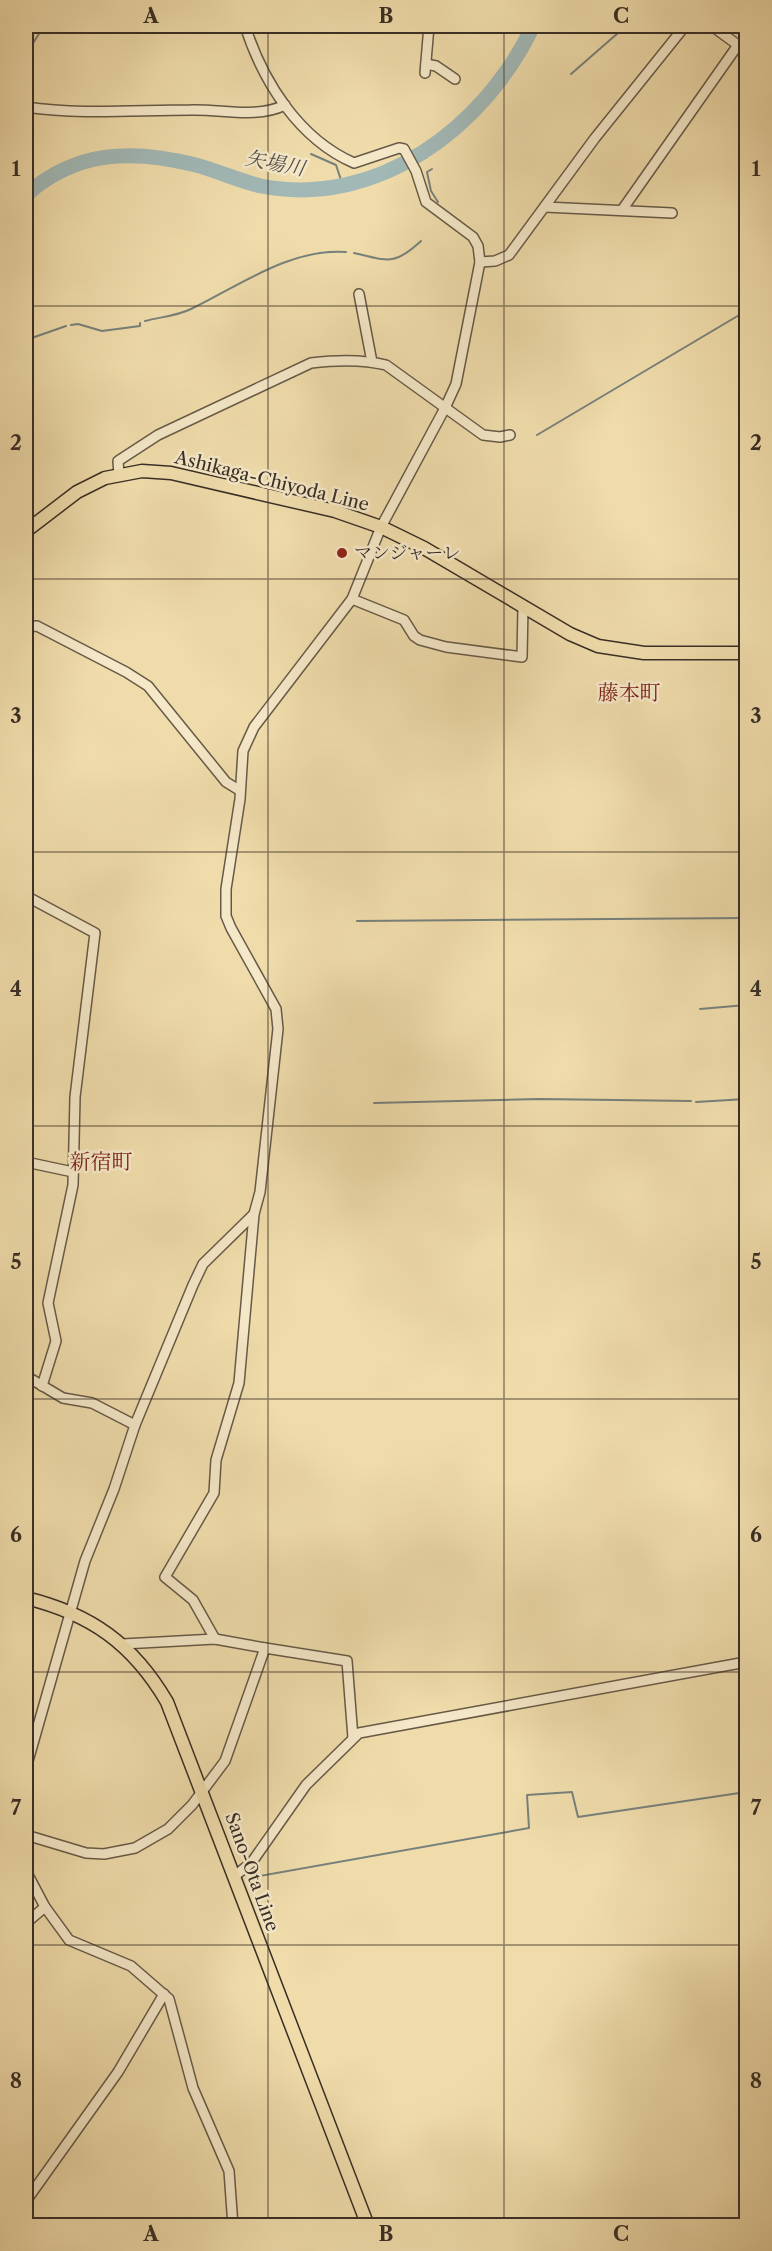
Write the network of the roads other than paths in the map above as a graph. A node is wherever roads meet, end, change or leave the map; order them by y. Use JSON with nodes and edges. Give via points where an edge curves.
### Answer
{"nodes":[{"id":1,"x":245,"y":26,"type":"edge"},
{"id":2,"x":429,"y":26,"type":"edge"},
{"id":3,"x":685,"y":26,"type":"edge"},
{"id":4,"x":711,"y":26,"type":"edge"},
{"id":5,"x":742,"y":48,"type":"edge"},
{"id":6,"x":455,"y":79,"type":"dead end"},
{"id":7,"x":285,"y":105,"type":"junction"},
{"id":8,"x":26,"y":107,"type":"edge"},
{"id":9,"x":411,"y":141,"type":"dead end"},
{"id":10,"x":401,"y":149,"type":"junction"},
{"id":11,"x":545,"y":207,"type":"junction"},
{"id":12,"x":622,"y":210,"type":"junction"},
{"id":13,"x":672,"y":213,"type":"dead end"},
{"id":14,"x":480,"y":262,"type":"junction"},
{"id":15,"x":359,"y":294,"type":"dead end"},
{"id":16,"x":372,"y":362,"type":"junction"},
{"id":17,"x":445,"y":408,"type":"junction"},
{"id":18,"x":510,"y":435,"type":"dead end"},
{"id":19,"x":119,"y":475,"type":"junction"},
{"id":20,"x":381,"y":527,"type":"junction"},
{"id":21,"x":26,"y":531,"type":"edge"},
{"id":22,"x":352,"y":599,"type":"junction"},
{"id":23,"x":523,"y":607,"type":"junction"},
{"id":24,"x":26,"y":627,"type":"edge"},
{"id":25,"x":747,"y":653,"type":"edge"},
{"id":26,"x":239,"y":790,"type":"junction"},
{"id":27,"x":26,"y":896,"type":"edge"},
{"id":28,"x":26,"y":1162,"type":"edge"},
{"id":29,"x":73,"y":1172,"type":"junction"},
{"id":30,"x":254,"y":1214,"type":"junction"},
{"id":31,"x":26,"y":1376,"type":"edge"},
{"id":32,"x":42,"y":1386,"type":"junction"},
{"id":33,"x":135,"y":1425,"type":"junction"},
{"id":34,"x":26,"y":1598,"type":"edge"},
{"id":35,"x":70,"y":1612,"type":"junction"},
{"id":36,"x":215,"y":1639,"type":"junction"},
{"id":37,"x":123,"y":1644,"type":"junction"},
{"id":38,"x":265,"y":1648,"type":"junction"},
{"id":39,"x":747,"y":1662,"type":"edge"},
{"id":40,"x":353,"y":1738,"type":"junction"},
{"id":41,"x":26,"y":1768,"type":"edge"},
{"id":42,"x":203,"y":1792,"type":"junction"},
{"id":43,"x":26,"y":1835,"type":"edge"},
{"id":44,"x":26,"y":1871,"type":"edge"},
{"id":45,"x":236,"y":1875,"type":"junction"},
{"id":46,"x":45,"y":1907,"type":"junction"},
{"id":47,"x":26,"y":1923,"type":"edge"},
{"id":48,"x":164,"y":1994,"type":"junction"},
{"id":49,"x":26,"y":2195,"type":"edge"},
{"id":50,"x":233,"y":2226,"type":"edge"},
{"id":51,"x":368,"y":2226,"type":"edge"}],
"edges":[{"from":1,"to":7,"type":"street"},
{"from":2,"to":6,"type":"street","via":[[426,69],[436,66]]},
{"from":3,"to":11,"type":"street"},
{"from":4,"to":5,"type":"street"},
{"from":5,"to":12,"type":"street"},
{"from":7,"to":8,"type":"street","via":[[257,113],[58,112]]},
{"from":7,"to":10,"type":"street","via":[[308,134],[354,163]]},
{"from":9,"to":10,"type":"street"},
{"from":10,"to":14,"type":"street","via":[[415,168],[426,202],[473,237]]},
{"from":11,"to":12,"type":"street"},
{"from":11,"to":14,"type":"street","via":[[509,255]]},
{"from":12,"to":13,"type":"street"},
{"from":14,"to":17,"type":"street","via":[[456,384]]},
{"from":15,"to":16,"type":"street"},
{"from":16,"to":17,"type":"street","via":[[386,365]]},
{"from":16,"to":19,"type":"street","via":[[311,363],[158,435],[118,461]]},
{"from":17,"to":18,"type":"street","via":[[483,435]]},
{"from":17,"to":20,"type":"street"},
{"from":19,"to":20,"type":"main road","name":"Ashikaga-Chiyoda Line","via":[[142,471],[171,473],[335,511]]},
{"from":19,"to":21,"type":"main road","name":"Ashikaga-Chiyoda Line","via":[[77,492]]},
{"from":20,"to":22,"type":"street"},
{"from":20,"to":23,"type":"main road","name":"Ashikaga-Chiyoda Line"},
{"from":22,"to":23,"type":"street","via":[[404,620],[420,640],[522,657]]},
{"from":22,"to":26,"type":"street","via":[[254,727],[243,751]]},
{"from":23,"to":25,"type":"main road","name":"Ashikaga-Chiyoda Line","via":[[570,634],[611,649],[644,653]]},
{"from":24,"to":26,"type":"street","via":[[37,626],[148,686],[226,782]]},
{"from":26,"to":30,"type":"street","via":[[226,916],[276,1009],[278,1029],[260,1192]]},
{"from":27,"to":29,"type":"street","via":[[95,933],[75,1097]]},
{"from":28,"to":29,"type":"street"},
{"from":29,"to":32,"type":"street","via":[[48,1303],[56,1341]]},
{"from":30,"to":33,"type":"street","via":[[203,1264]]},
{"from":30,"to":36,"type":"street","via":[[239,1383],[216,1460],[214,1494],[165,1577],[193,1600]]},
{"from":31,"to":32,"type":"street"},
{"from":32,"to":33,"type":"street","via":[[63,1398],[92,1402]]},
{"from":33,"to":35,"type":"street"},
{"from":34,"to":35,"type":"main road","name":"Sano-Ota Line"},
{"from":35,"to":37,"type":"main road","name":"Sano-Ota Line"},
{"from":35,"to":41,"type":"street"},
{"from":36,"to":37,"type":"street"},
{"from":36,"to":38,"type":"street"},
{"from":37,"to":42,"type":"main road","name":"Sano-Ota Line","via":[[152,1677],[167,1702]]},
{"from":38,"to":40,"type":"street","via":[[346,1661]]},
{"from":38,"to":42,"type":"street","via":[[225,1761]]},
{"from":39,"to":40,"type":"street","via":[[367,1729]]},
{"from":40,"to":45,"type":"street","via":[[306,1785],[252,1862]]},
{"from":42,"to":43,"type":"street","via":[[160,1835],[117,1853],[86,1853]]},
{"from":42,"to":45,"type":"main road","name":"Sano-Ota Line"},
{"from":44,"to":46,"type":"street"},
{"from":45,"to":51,"type":"main road","name":"Sano-Ota Line"},
{"from":46,"to":47,"type":"street"},
{"from":46,"to":48,"type":"street","via":[[69,1940],[131,1966]]},
{"from":48,"to":49,"type":"street","via":[[118,2072]]},
{"from":48,"to":50,"type":"street","via":[[169,1999],[193,2088],[229,2171]]}]}
